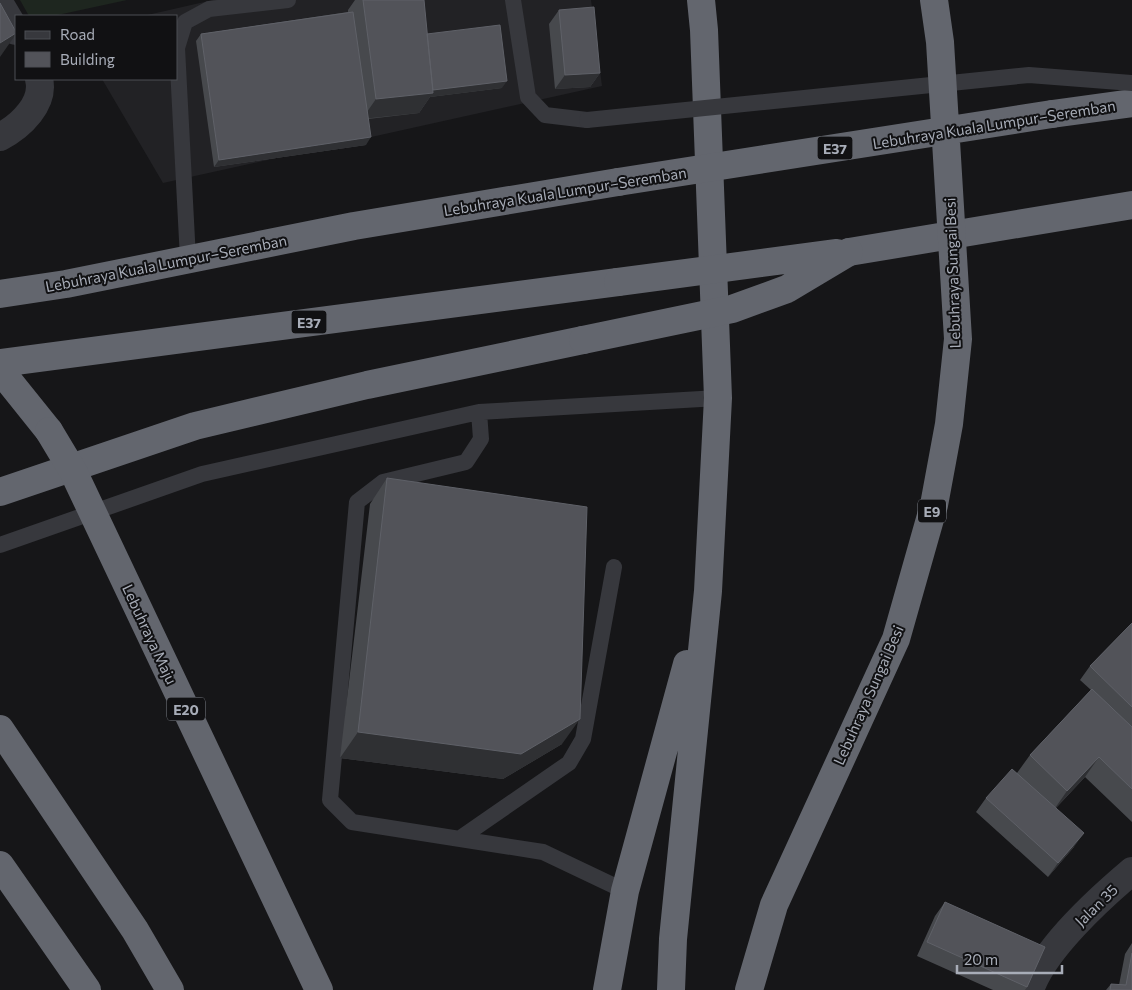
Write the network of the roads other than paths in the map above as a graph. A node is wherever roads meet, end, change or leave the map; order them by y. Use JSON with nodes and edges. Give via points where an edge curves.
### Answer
{"nodes":[{"id":1,"x":288,"y":0,"type":"edge"},
{"id":2,"x":513,"y":0,"type":"edge"},
{"id":3,"x":701,"y":0,"type":"edge"},
{"id":4,"x":934,"y":0,"type":"edge"},
{"id":5,"x":0,"y":4,"type":"edge"},
{"id":6,"x":15,"y":29,"type":"edge"},
{"id":7,"x":178,"y":45,"type":"edge"},
{"id":8,"x":178,"y":67,"type":"edge"},
{"id":9,"x":39,"y":80,"type":"edge"},
{"id":10,"x":1132,"y":83,"type":"edge"},
{"id":11,"x":1132,"y":103,"type":"edge"},
{"id":12,"x":0,"y":137,"type":"edge"},
{"id":13,"x":1132,"y":205,"type":"edge"},
{"id":14,"x":848,"y":252,"type":"junction"},
{"id":15,"x":188,"y":259,"type":"junction"},
{"id":16,"x":0,"y":294,"type":"edge"},
{"id":17,"x":0,"y":363,"type":"edge"},
{"id":18,"x":0,"y":370,"type":"edge"},
{"id":19,"x":718,"y":398,"type":"junction"},
{"id":20,"x":479,"y":412,"type":"junction"},
{"id":21,"x":0,"y":492,"type":"edge"},
{"id":22,"x":0,"y":545,"type":"edge"},
{"id":23,"x":614,"y":567,"type":"dead end"},
{"id":24,"x":708,"y":592,"type":"junction"},
{"id":25,"x":0,"y":729,"type":"edge"},
{"id":26,"x":459,"y":838,"type":"junction"},
{"id":27,"x":0,"y":865,"type":"edge"},
{"id":28,"x":1132,"y":871,"type":"edge"},
{"id":29,"x":625,"y":890,"type":"junction"},
{"id":30,"x":87,"y":990,"type":"edge"},
{"id":31,"x":170,"y":990,"type":"edge"},
{"id":32,"x":319,"y":990,"type":"edge"},
{"id":33,"x":607,"y":990,"type":"edge"},
{"id":34,"x":671,"y":990,"type":"edge"},
{"id":35,"x":750,"y":990,"type":"edge"},
{"id":36,"x":1030,"y":990,"type":"edge"}],
"edges":[{"from":1,"to":7,"type":"lane","via":[[209,9],[185,22]]},
{"from":2,"to":10,"type":"lane","bridge":true,"via":[[528,97],[545,115],[587,120],[1029,75]]},
{"from":3,"to":19,"type":"highway"},
{"from":4,"to":35,"type":"highway","name":"Lebuhraya Sungai Besi","number":"E9","bridge":true,"via":[[940,42],[958,339],[949,424],[934,505],[896,639],[774,904]]},
{"from":5,"to":6,"type":"street"},
{"from":8,"to":15,"type":"lane"},
{"from":9,"to":12,"type":"street","via":[[42,90],[36,106]]},
{"from":11,"to":15,"type":"highway","name":"Lebuhraya Kuala Lumpur–Seremban","number":"E37","bridge":true,"via":[[618,182],[354,226]]},
{"from":13,"to":14,"type":"highway","number":"E37"},
{"from":14,"to":17,"type":"highway","number":"E37","bridge":true},
{"from":14,"to":21,"type":"highway","bridge":true,"via":[[787,289],[732,309],[367,385],[195,426]]},
{"from":15,"to":16,"type":"highway","name":"Lebuhraya Kuala Lumpur–Seremban","number":"E37"},
{"from":18,"to":32,"type":"highway","name":"Lebuhraya Maju","number":"E20","bridge":true,"via":[[49,431],[73,471]]},
{"from":19,"to":20,"type":"lane"},
{"from":19,"to":24,"type":"highway"},
{"from":20,"to":22,"type":"lane","via":[[202,474]]},
{"from":20,"to":26,"type":"lane","via":[[481,438],[466,462],[383,482],[357,502],[330,800],[352,822]]},
{"from":23,"to":26,"type":"lane","via":[[583,739],[568,762]]},
{"from":24,"to":29,"type":"highway"},
{"from":24,"to":34,"type":"highway","via":[[673,940]]},
{"from":25,"to":31,"type":"highway","via":[[135,930]]},
{"from":26,"to":29,"type":"lane","via":[[542,852]]},
{"from":27,"to":30,"type":"highway"},
{"from":28,"to":36,"type":"street","name":"Jalan 35","via":[[1067,934]]},
{"from":29,"to":33,"type":"highway"}]}
